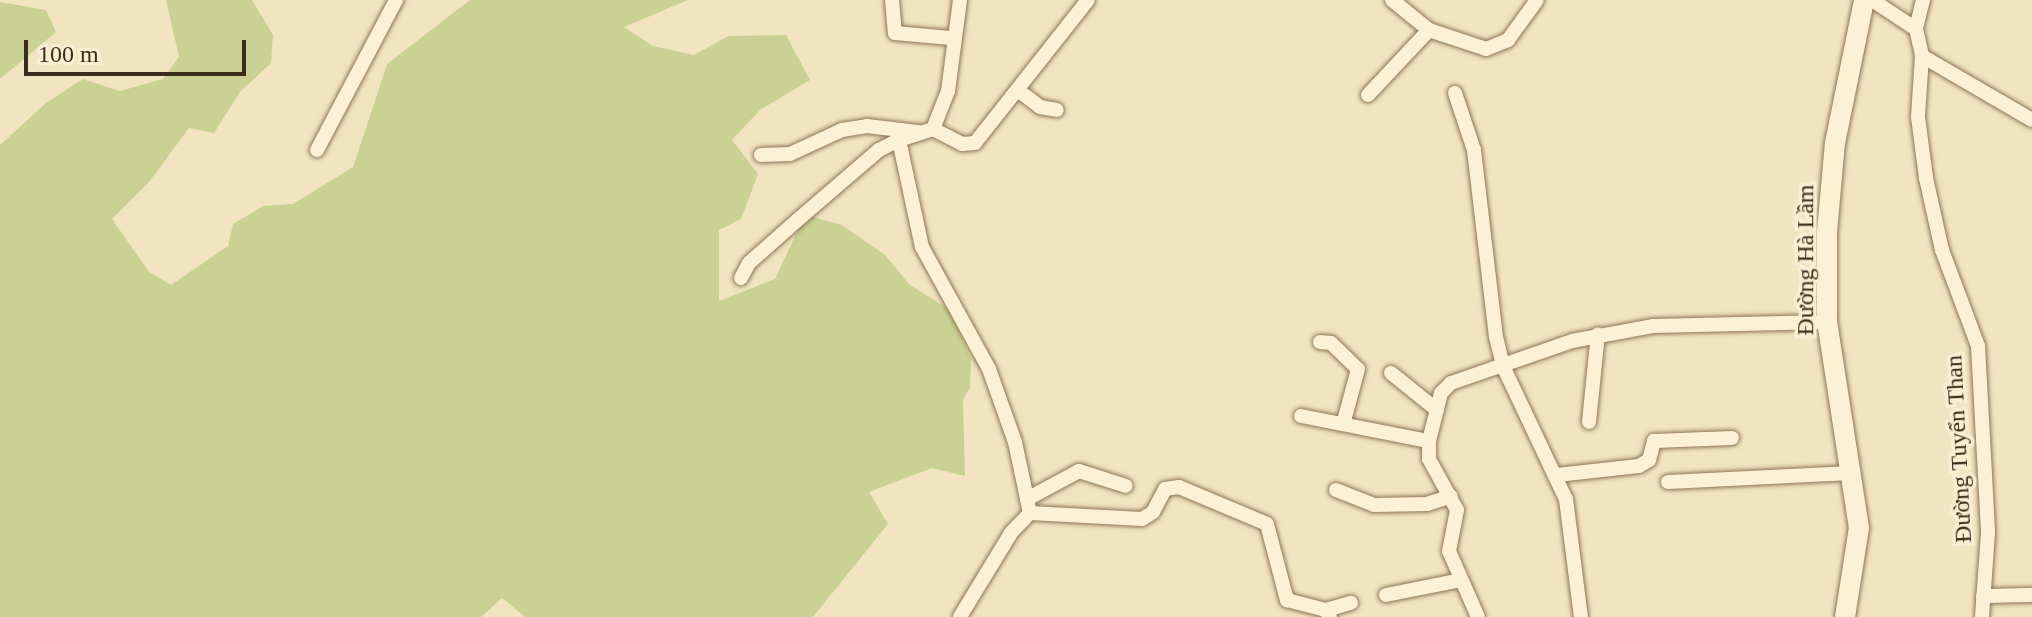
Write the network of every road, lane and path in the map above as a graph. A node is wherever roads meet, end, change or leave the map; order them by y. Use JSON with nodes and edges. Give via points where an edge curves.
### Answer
{"nodes":[{"id":1,"x":396,"y":0,"type":"edge"},
{"id":2,"x":892,"y":0,"type":"edge"},
{"id":3,"x":960,"y":0,"type":"edge"},
{"id":4,"x":1088,"y":0,"type":"edge"},
{"id":5,"x":1392,"y":0,"type":"edge"},
{"id":6,"x":1537,"y":0,"type":"edge"},
{"id":7,"x":1864,"y":0,"type":"edge"},
{"id":8,"x":1872,"y":0,"type":"edge"},
{"id":9,"x":1923,"y":0,"type":"edge"},
{"id":10,"x":1916,"y":29,"type":"junction"},
{"id":11,"x":1429,"y":30,"type":"junction"},
{"id":12,"x":951,"y":38,"type":"junction"},
{"id":13,"x":1922,"y":56,"type":"junction"},
{"id":14,"x":1019,"y":91,"type":"junction"},
{"id":15,"x":1455,"y":93,"type":"dead end"},
{"id":16,"x":1368,"y":95,"type":"dead end"},
{"id":17,"x":1057,"y":110,"type":"dead end"},
{"id":18,"x":2030,"y":116,"type":"edge"},
{"id":19,"x":926,"y":131,"type":"junction"},
{"id":20,"x":899,"y":140,"type":"junction"},
{"id":21,"x":317,"y":150,"type":"dead end"},
{"id":22,"x":761,"y":155,"type":"dead end"},
{"id":23,"x":741,"y":278,"type":"dead end"},
{"id":24,"x":1827,"y":322,"type":"junction"},
{"id":25,"x":1598,"y":334,"type":"junction"},
{"id":26,"x":1320,"y":342,"type":"dead end"},
{"id":27,"x":1503,"y":366,"type":"junction"},
{"id":28,"x":1391,"y":373,"type":"dead end"},
{"id":29,"x":1437,"y":410,"type":"junction"},
{"id":30,"x":1301,"y":416,"type":"dead end"},
{"id":31,"x":1344,"y":421,"type":"junction"},
{"id":32,"x":1589,"y":422,"type":"dead end"},
{"id":33,"x":1732,"y":438,"type":"dead end"},
{"id":34,"x":1429,"y":441,"type":"junction"},
{"id":35,"x":1851,"y":473,"type":"junction"},
{"id":36,"x":1557,"y":475,"type":"junction"},
{"id":37,"x":1668,"y":482,"type":"dead end"},
{"id":38,"x":1126,"y":486,"type":"dead end"},
{"id":39,"x":1336,"y":490,"type":"dead end"},
{"id":40,"x":1451,"y":496,"type":"junction"},
{"id":41,"x":1028,"y":506,"type":"junction"},
{"id":42,"x":1461,"y":580,"type":"junction"},
{"id":43,"x":1386,"y":595,"type":"dead end"},
{"id":44,"x":2032,"y":595,"type":"edge"},
{"id":45,"x":1983,"y":596,"type":"junction"},
{"id":46,"x":1351,"y":603,"type":"dead end"},
{"id":47,"x":1328,"y":614,"type":"edge"},
{"id":48,"x":960,"y":617,"type":"edge"},
{"id":49,"x":1478,"y":617,"type":"edge"},
{"id":50,"x":1581,"y":617,"type":"edge"},
{"id":51,"x":1845,"y":617,"type":"edge"},
{"id":52,"x":1982,"y":617,"type":"edge"}],
"edges":[{"from":1,"to":21,"type":"street"},
{"from":2,"to":12,"type":"street","via":[[895,33]]},
{"from":3,"to":12,"type":"street"},
{"from":4,"to":14,"type":"street"},
{"from":5,"to":11,"type":"street"},
{"from":6,"to":11,"type":"street","via":[[1520,28],[1496,48],[1476,48]]},
{"from":7,"to":24,"type":"main road","name":"Đường Hà Lầm","via":[[1835,143],[1827,232]]},
{"from":8,"to":10,"type":"street"},
{"from":9,"to":10,"type":"street","name":"Đường Tuyển Than"},
{"from":10,"to":13,"type":"street","name":"Đường Tuyển Than"},
{"from":11,"to":16,"type":"street"},
{"from":12,"to":19,"type":"street","via":[[952,73]]},
{"from":13,"to":18,"type":"street"},
{"from":13,"to":45,"type":"street","name":"Đường Tuyển Than","via":[[1918,117],[1926,178],[1942,250],[1978,346],[1988,533]]},
{"from":14,"to":17,"type":"street","via":[[1040,107]]},
{"from":14,"to":19,"type":"street","via":[[975,143],[962,144]]},
{"from":15,"to":27,"type":"street","via":[[1474,150]]},
{"from":19,"to":20,"type":"street"},
{"from":19,"to":22,"type":"street","via":[[867,126],[842,130],[790,154]]},
{"from":20,"to":23,"type":"street","via":[[879,150],[801,217],[749,263]]},
{"from":20,"to":41,"type":"street","via":[[922,247],[989,369],[1015,442]]},
{"from":24,"to":25,"type":"street","via":[[1653,326]]},
{"from":24,"to":35,"type":"main road","name":"Đường Hà Lầm"},
{"from":25,"to":27,"type":"street"},
{"from":25,"to":32,"type":"street"},
{"from":26,"to":31,"type":"street","via":[[1331,343],[1358,369]]},
{"from":27,"to":29,"type":"street","via":[[1451,383]]},
{"from":27,"to":36,"type":"street"},
{"from":28,"to":29,"type":"street"},
{"from":29,"to":34,"type":"street"},
{"from":30,"to":31,"type":"street"},
{"from":31,"to":34,"type":"street"},
{"from":33,"to":36,"type":"street","via":[[1654,441],[1649,460],[1639,466]]},
{"from":34,"to":40,"type":"street","via":[[1429,459]]},
{"from":35,"to":37,"type":"street"},
{"from":35,"to":51,"type":"main road","name":"Đường Hà Lầm","via":[[1859,528]]},
{"from":36,"to":50,"type":"street","via":[[1575,550]]},
{"from":38,"to":41,"type":"street","via":[[1079,471]]},
{"from":39,"to":40,"type":"street","via":[[1374,505],[1427,504]]},
{"from":40,"to":42,"type":"street","via":[[1457,510],[1449,551]]},
{"from":41,"to":47,"type":"street","via":[[1142,519],[1153,512],[1165,489],[1179,487],[1267,524],[1287,600]]},
{"from":41,"to":48,"type":"street"},
{"from":42,"to":43,"type":"street"},
{"from":42,"to":49,"type":"street"},
{"from":44,"to":45,"type":"street"},
{"from":45,"to":52,"type":"street","name":"Đường Tuyển Than"},
{"from":46,"to":47,"type":"street"}]}
